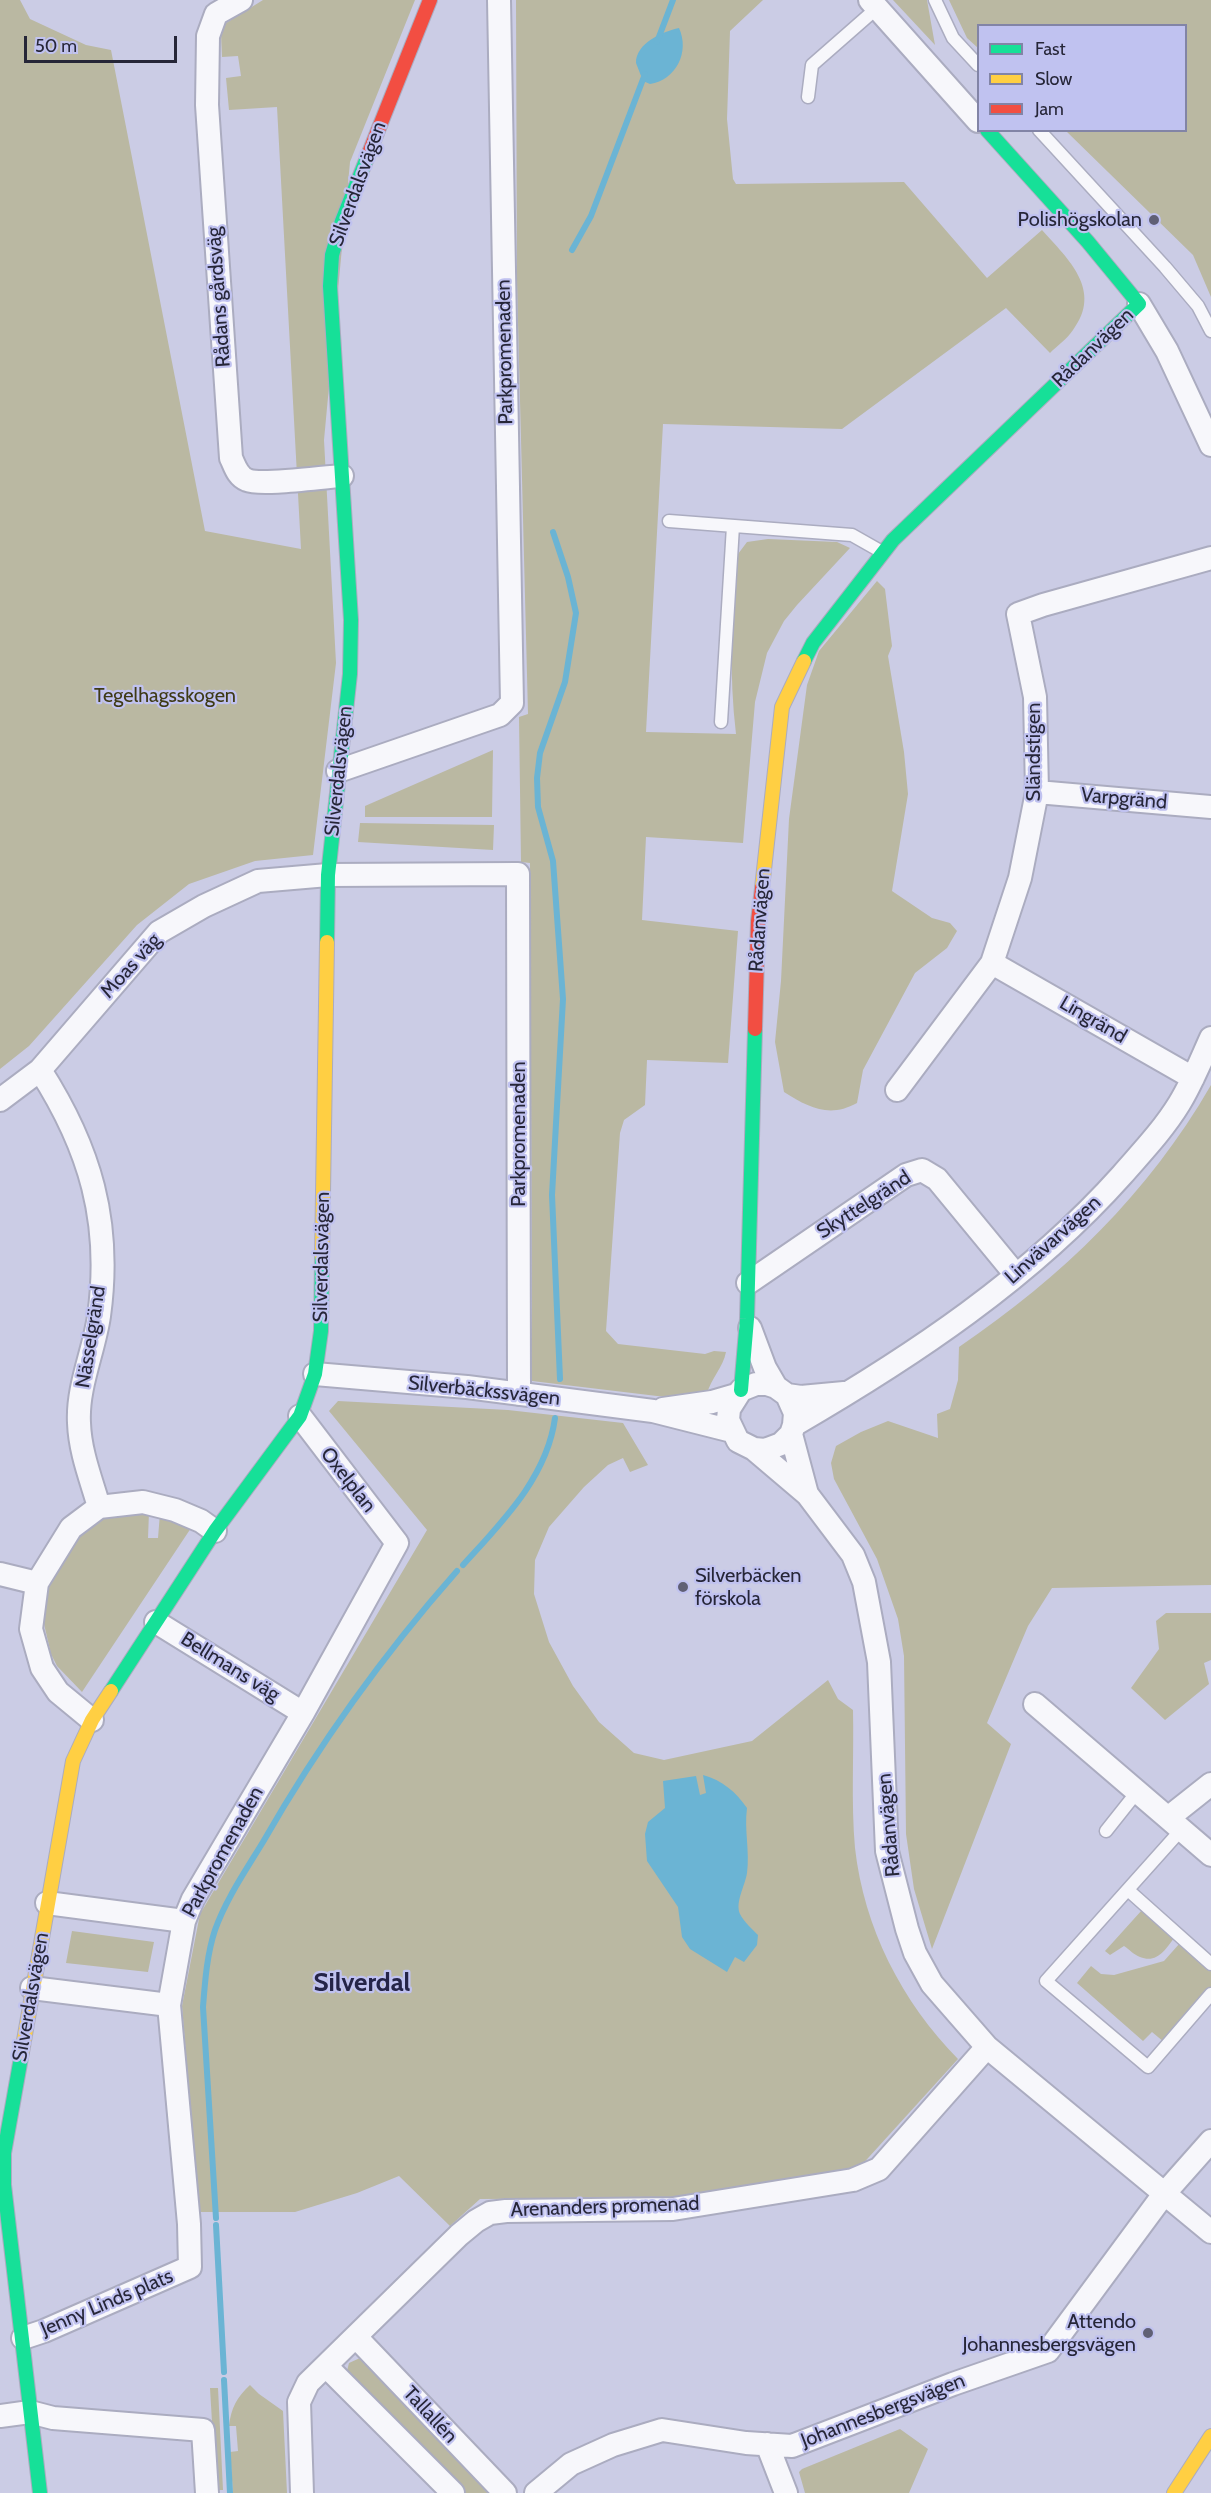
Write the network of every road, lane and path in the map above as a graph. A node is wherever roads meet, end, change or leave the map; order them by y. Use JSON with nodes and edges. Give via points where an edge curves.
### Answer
{"nodes":[{"id":1,"x":241,"y":0,"type":"edge"},
{"id":2,"x":430,"y":0,"type":"edge"},
{"id":3,"x":499,"y":0,"type":"edge"},
{"id":4,"x":935,"y":0,"type":"edge"},
{"id":5,"x":874,"y":4,"type":"edge"},
{"id":6,"x":211,"y":7,"type":"edge"},
{"id":7,"x":977,"y":64,"type":"edge"},
{"id":8,"x":808,"y":97,"type":"dead end"},
{"id":9,"x":977,"y":120,"type":"edge"},
{"id":10,"x":989,"y":132,"type":"edge"},
{"id":11,"x":1041,"y":132,"type":"edge"},
{"id":12,"x":1139,"y":304,"type":"junction"},
{"id":13,"x":1211,"y":331,"type":"edge"},
{"id":14,"x":1211,"y":445,"type":"edge"},
{"id":15,"x":342,"y":476,"type":"junction"},
{"id":16,"x":669,"y":521,"type":"dead end"},
{"id":17,"x":733,"y":526,"type":"junction"},
{"id":18,"x":883,"y":552,"type":"junction"},
{"id":19,"x":1211,"y":558,"type":"edge"},
{"id":20,"x":721,"y":722,"type":"dead end"},
{"id":21,"x":338,"y":771,"type":"junction"},
{"id":22,"x":1037,"y":792,"type":"junction"},
{"id":23,"x":1211,"y":807,"type":"edge"},
{"id":24,"x":518,"y":874,"type":"joint"},
{"id":25,"x":328,"y":875,"type":"junction"},
{"id":26,"x":992,"y":963,"type":"junction"},
{"id":27,"x":1211,"y":1038,"type":"edge"},
{"id":28,"x":40,"y":1070,"type":"junction"},
{"id":29,"x":1193,"y":1078,"type":"junction"},
{"id":30,"x":897,"y":1090,"type":"dead end"},
{"id":31,"x":0,"y":1100,"type":"edge"},
{"id":32,"x":1016,"y":1275,"type":"junction"},
{"id":33,"x":748,"y":1283,"type":"junction"},
{"id":34,"x":747,"y":1319,"type":"junction"},
{"id":35,"x":315,"y":1374,"type":"junction"},
{"id":36,"x":782,"y":1391,"type":"junction"},
{"id":37,"x":738,"y":1393,"type":"junction"},
{"id":38,"x":845,"y":1393,"type":"junction"},
{"id":39,"x":519,"y":1394,"type":"junction"},
{"id":40,"x":653,"y":1411,"type":"junction"},
{"id":41,"x":300,"y":1416,"type":"junction"},
{"id":42,"x":793,"y":1429,"type":"junction"},
{"id":43,"x":732,"y":1431,"type":"junction"},
{"id":44,"x":754,"y":1449,"type":"junction"},
{"id":45,"x":807,"y":1494,"type":"junction"},
{"id":46,"x":99,"y":1507,"type":"junction"},
{"id":47,"x":215,"y":1531,"type":"junction"},
{"id":48,"x":398,"y":1543,"type":"joint"},
{"id":49,"x":0,"y":1574,"type":"edge"},
{"id":50,"x":37,"y":1583,"type":"junction"},
{"id":51,"x":156,"y":1622,"type":"junction"},
{"id":52,"x":1035,"y":1704,"type":"dead end"},
{"id":53,"x":303,"y":1713,"type":"junction"},
{"id":54,"x":93,"y":1720,"type":"junction"},
{"id":55,"x":1211,"y":1785,"type":"edge"},
{"id":56,"x":1137,"y":1792,"type":"junction"},
{"id":57,"x":1174,"y":1824,"type":"junction"},
{"id":58,"x":1106,"y":1831,"type":"dead end"},
{"id":59,"x":1211,"y":1855,"type":"edge"},
{"id":60,"x":1128,"y":1890,"type":"junction"},
{"id":61,"x":47,"y":1903,"type":"junction"},
{"id":62,"x":184,"y":1921,"type":"junction"},
{"id":63,"x":1211,"y":1964,"type":"edge"},
{"id":64,"x":32,"y":1988,"type":"junction"},
{"id":65,"x":1211,"y":1994,"type":"edge"},
{"id":66,"x":168,"y":2005,"type":"junction"},
{"id":67,"x":987,"y":2047,"type":"junction"},
{"id":68,"x":1211,"y":2140,"type":"edge"},
{"id":69,"x":1164,"y":2194,"type":"junction"},
{"id":70,"x":1208,"y":2228,"type":"edge"},
{"id":71,"x":190,"y":2266,"type":"joint"},
{"id":72,"x":356,"y":2337,"type":"junction"},
{"id":73,"x":23,"y":2338,"type":"junction"},
{"id":74,"x":326,"y":2366,"type":"junction"},
{"id":75,"x":30,"y":2412,"type":"junction"},
{"id":76,"x":0,"y":2416,"type":"edge"},
{"id":77,"x":1211,"y":2436,"type":"edge"},
{"id":78,"x":767,"y":2444,"type":"junction"},
{"id":79,"x":40,"y":2493,"type":"edge"},
{"id":80,"x":207,"y":2493,"type":"edge"},
{"id":81,"x":302,"y":2493,"type":"edge"},
{"id":82,"x":453,"y":2493,"type":"edge"},
{"id":83,"x":505,"y":2493,"type":"edge"},
{"id":84,"x":536,"y":2493,"type":"edge"},
{"id":85,"x":786,"y":2493,"type":"edge"},
{"id":86,"x":1173,"y":2493,"type":"edge"}],
"edges":[{"from":1,"to":6,"type":"street","name":"Rådans gårdsväg"},
{"from":2,"to":15,"type":"street","name":"Silverdalsvägen","via":[[332,255],[330,286]]},
{"from":3,"to":21,"type":"street","name":"Parkpromenaden","via":[[512,703],[500,714]]},
{"from":4,"to":7,"type":"lane","via":[[953,38]]},
{"from":5,"to":8,"type":"lane","via":[[812,65]]},
{"from":5,"to":9,"type":"street"},
{"from":6,"to":15,"type":"street","name":"Rådans gårdsväg","via":[[207,105],[231,458],[238,474],[247,480]]},
{"from":10,"to":12,"type":"street","name":"Rådanvägen"},
{"from":11,"to":13,"type":"lane","via":[[1165,267],[1198,306]]},
{"from":12,"to":14,"type":"street","via":[[1167,351]]},
{"from":12,"to":18,"type":"street","name":"Rådanvägen"},
{"from":15,"to":21,"type":"street","name":"Silverdalsvägen","via":[[351,663]]},
{"from":16,"to":17,"type":"lane"},
{"from":17,"to":18,"type":"lane","via":[[852,535]]},
{"from":17,"to":20,"type":"lane"},
{"from":18,"to":33,"type":"street","name":"Rådanvägen","via":[[813,643],[782,707],[758,921]]},
{"from":19,"to":22,"type":"street","name":"Sländstigen","via":[[1018,614],[1035,697]]},
{"from":21,"to":25,"type":"street","name":"Silverdalsvägen"},
{"from":22,"to":23,"type":"street","name":"Varpgränd"},
{"from":22,"to":26,"type":"street","name":"Sländstigen","via":[[1020,878]]},
{"from":24,"to":25,"type":"street","name":"Moas väg"},
{"from":24,"to":39,"type":"street","name":"Parkpromenaden"},
{"from":25,"to":28,"type":"street","name":"Moas väg","via":[[258,881],[159,932]]},
{"from":25,"to":35,"type":"street","name":"Silverdalsvägen","via":[[321,1331]]},
{"from":26,"to":29,"type":"street","name":"Lingränd"},
{"from":26,"to":30,"type":"street","name":"Sländstigen"},
{"from":27,"to":29,"type":"street","name":"Linvävarvägen"},
{"from":28,"to":31,"type":"street","name":"Moas väg"},
{"from":28,"to":46,"type":"street","name":"Nässelgränd","via":[[79,1140],[99,1210],[99,1316],[78,1420],[81,1446]]},
{"from":29,"to":32,"type":"street","name":"Linvävarvägen","via":[[1155,1138],[1106,1193],[1049,1250]]},
{"from":32,"to":33,"type":"street","name":"Skyttelgränd","via":[[937,1179],[922,1170],[906,1175]]},
{"from":32,"to":38,"type":"street","name":"Linvävarvägen","via":[[932,1340]]},
{"from":33,"to":34,"type":"street","name":"Rådanvägen"},
{"from":34,"to":36,"type":"street","name":"Rådanvägen","via":[[765,1368]]},
{"from":34,"to":37,"type":"street","name":"Rådanvägen"},
{"from":35,"to":39,"type":"street","name":"Silverbäckssvägen"},
{"from":35,"to":41,"type":"street","name":"Silverdalsvägen"},
{"from":36,"to":37,"type":"street","via":[[756,1384]]},
{"from":36,"to":38,"type":"street","name":"Linvävarvägen","via":[[801,1397]]},
{"from":36,"to":42,"type":"street","name":"Rådanvägen","via":[[795,1413]]},
{"from":37,"to":40,"type":"street","name":"Silverbäckssvägen","via":[[712,1402]]},
{"from":37,"to":43,"type":"street","name":"Rådanvägen","via":[[729,1409]]},
{"from":38,"to":42,"type":"street","name":"Linvävarvägen"},
{"from":39,"to":40,"type":"street","name":"Silverbäckssvägen"},
{"from":40,"to":43,"type":"street","name":"Silverbäckssvägen"},
{"from":41,"to":47,"type":"street","name":"Silverdalsvägen"},
{"from":41,"to":48,"type":"street","name":"Oxelplan"},
{"from":42,"to":44,"type":"street","via":[[781,1444]]},
{"from":42,"to":45,"type":"street","name":"Rådanvägen"},
{"from":43,"to":44,"type":"street","name":"Rådanvägen","via":[[738,1441]]},
{"from":44,"to":45,"type":"street","name":"Rådanvägen"},
{"from":45,"to":67,"type":"street","name":"Rådanvägen","via":[[853,1555],[867,1592],[879,1662],[887,1851],[907,1929],[932,1984]]},
{"from":46,"to":47,"type":"street","via":[[143,1502],[175,1510]]},
{"from":46,"to":50,"type":"street","via":[[71,1528]]},
{"from":47,"to":51,"type":"street","name":"Silverdalsvägen"},
{"from":48,"to":53,"type":"street","name":"Parkpromenaden"},
{"from":49,"to":50,"type":"street"},
{"from":50,"to":54,"type":"street","via":[[31,1629],[42,1668],[58,1692]]},
{"from":51,"to":53,"type":"street","name":"Bellmans väg"},
{"from":51,"to":54,"type":"street","name":"Silverdalsvägen"},
{"from":52,"to":56,"type":"street"},
{"from":53,"to":62,"type":"street","name":"Parkpromenaden","via":[[193,1899]]},
{"from":54,"to":61,"type":"street","name":"Silverdalsvägen","via":[[73,1761]]},
{"from":55,"to":57,"type":"street"},
{"from":56,"to":57,"type":"street"},
{"from":56,"to":58,"type":"lane"},
{"from":57,"to":59,"type":"street"},
{"from":57,"to":60,"type":"lane"},
{"from":60,"to":63,"type":"lane"},
{"from":60,"to":65,"type":"lane","via":[[1046,1981],[1148,2067]]},
{"from":61,"to":62,"type":"street"},
{"from":61,"to":64,"type":"street","name":"Silverdalsvägen"},
{"from":62,"to":66,"type":"street","name":"Parkpromenaden"},
{"from":64,"to":66,"type":"street"},
{"from":64,"to":73,"type":"street","name":"Silverdalsvägen","via":[[4,2153],[4,2185]]},
{"from":66,"to":71,"type":"street","name":"Parkpromenaden"},
{"from":67,"to":69,"type":"street","name":"Rådanvägen"},
{"from":67,"to":72,"type":"street","name":"Arenanders promenad","via":[[879,2169],[853,2180],[673,2209],[490,2213],[459,2235]]},
{"from":68,"to":69,"type":"street","name":"Johannesbergsvägen"},
{"from":69,"to":70,"type":"street","name":"Rådanvägen"},
{"from":69,"to":78,"type":"street","name":"Johannesbergsvägen","via":[[1048,2351],[792,2446]]},
{"from":71,"to":73,"type":"street","name":"Jenny Linds plats"},
{"from":72,"to":74,"type":"street","name":"Arenanders promenad"},
{"from":72,"to":83,"type":"street","name":"Tallallén"},
{"from":73,"to":75,"type":"street","name":"Silverdalsvägen"},
{"from":74,"to":81,"type":"street","name":"Arenanders promenad","via":[[308,2384],[299,2402]]},
{"from":74,"to":82,"type":"street","name":"Tallallén"},
{"from":75,"to":76,"type":"street"},
{"from":75,"to":79,"type":"street","name":"Silverdalsvägen"},
{"from":75,"to":80,"type":"street","via":[[53,2418],[203,2430]]},
{"from":77,"to":86,"type":"street"},
{"from":78,"to":84,"type":"street","name":"Johannesbergsvägen","via":[[662,2430],[613,2445],[571,2464]]},
{"from":78,"to":85,"type":"street"}]}
